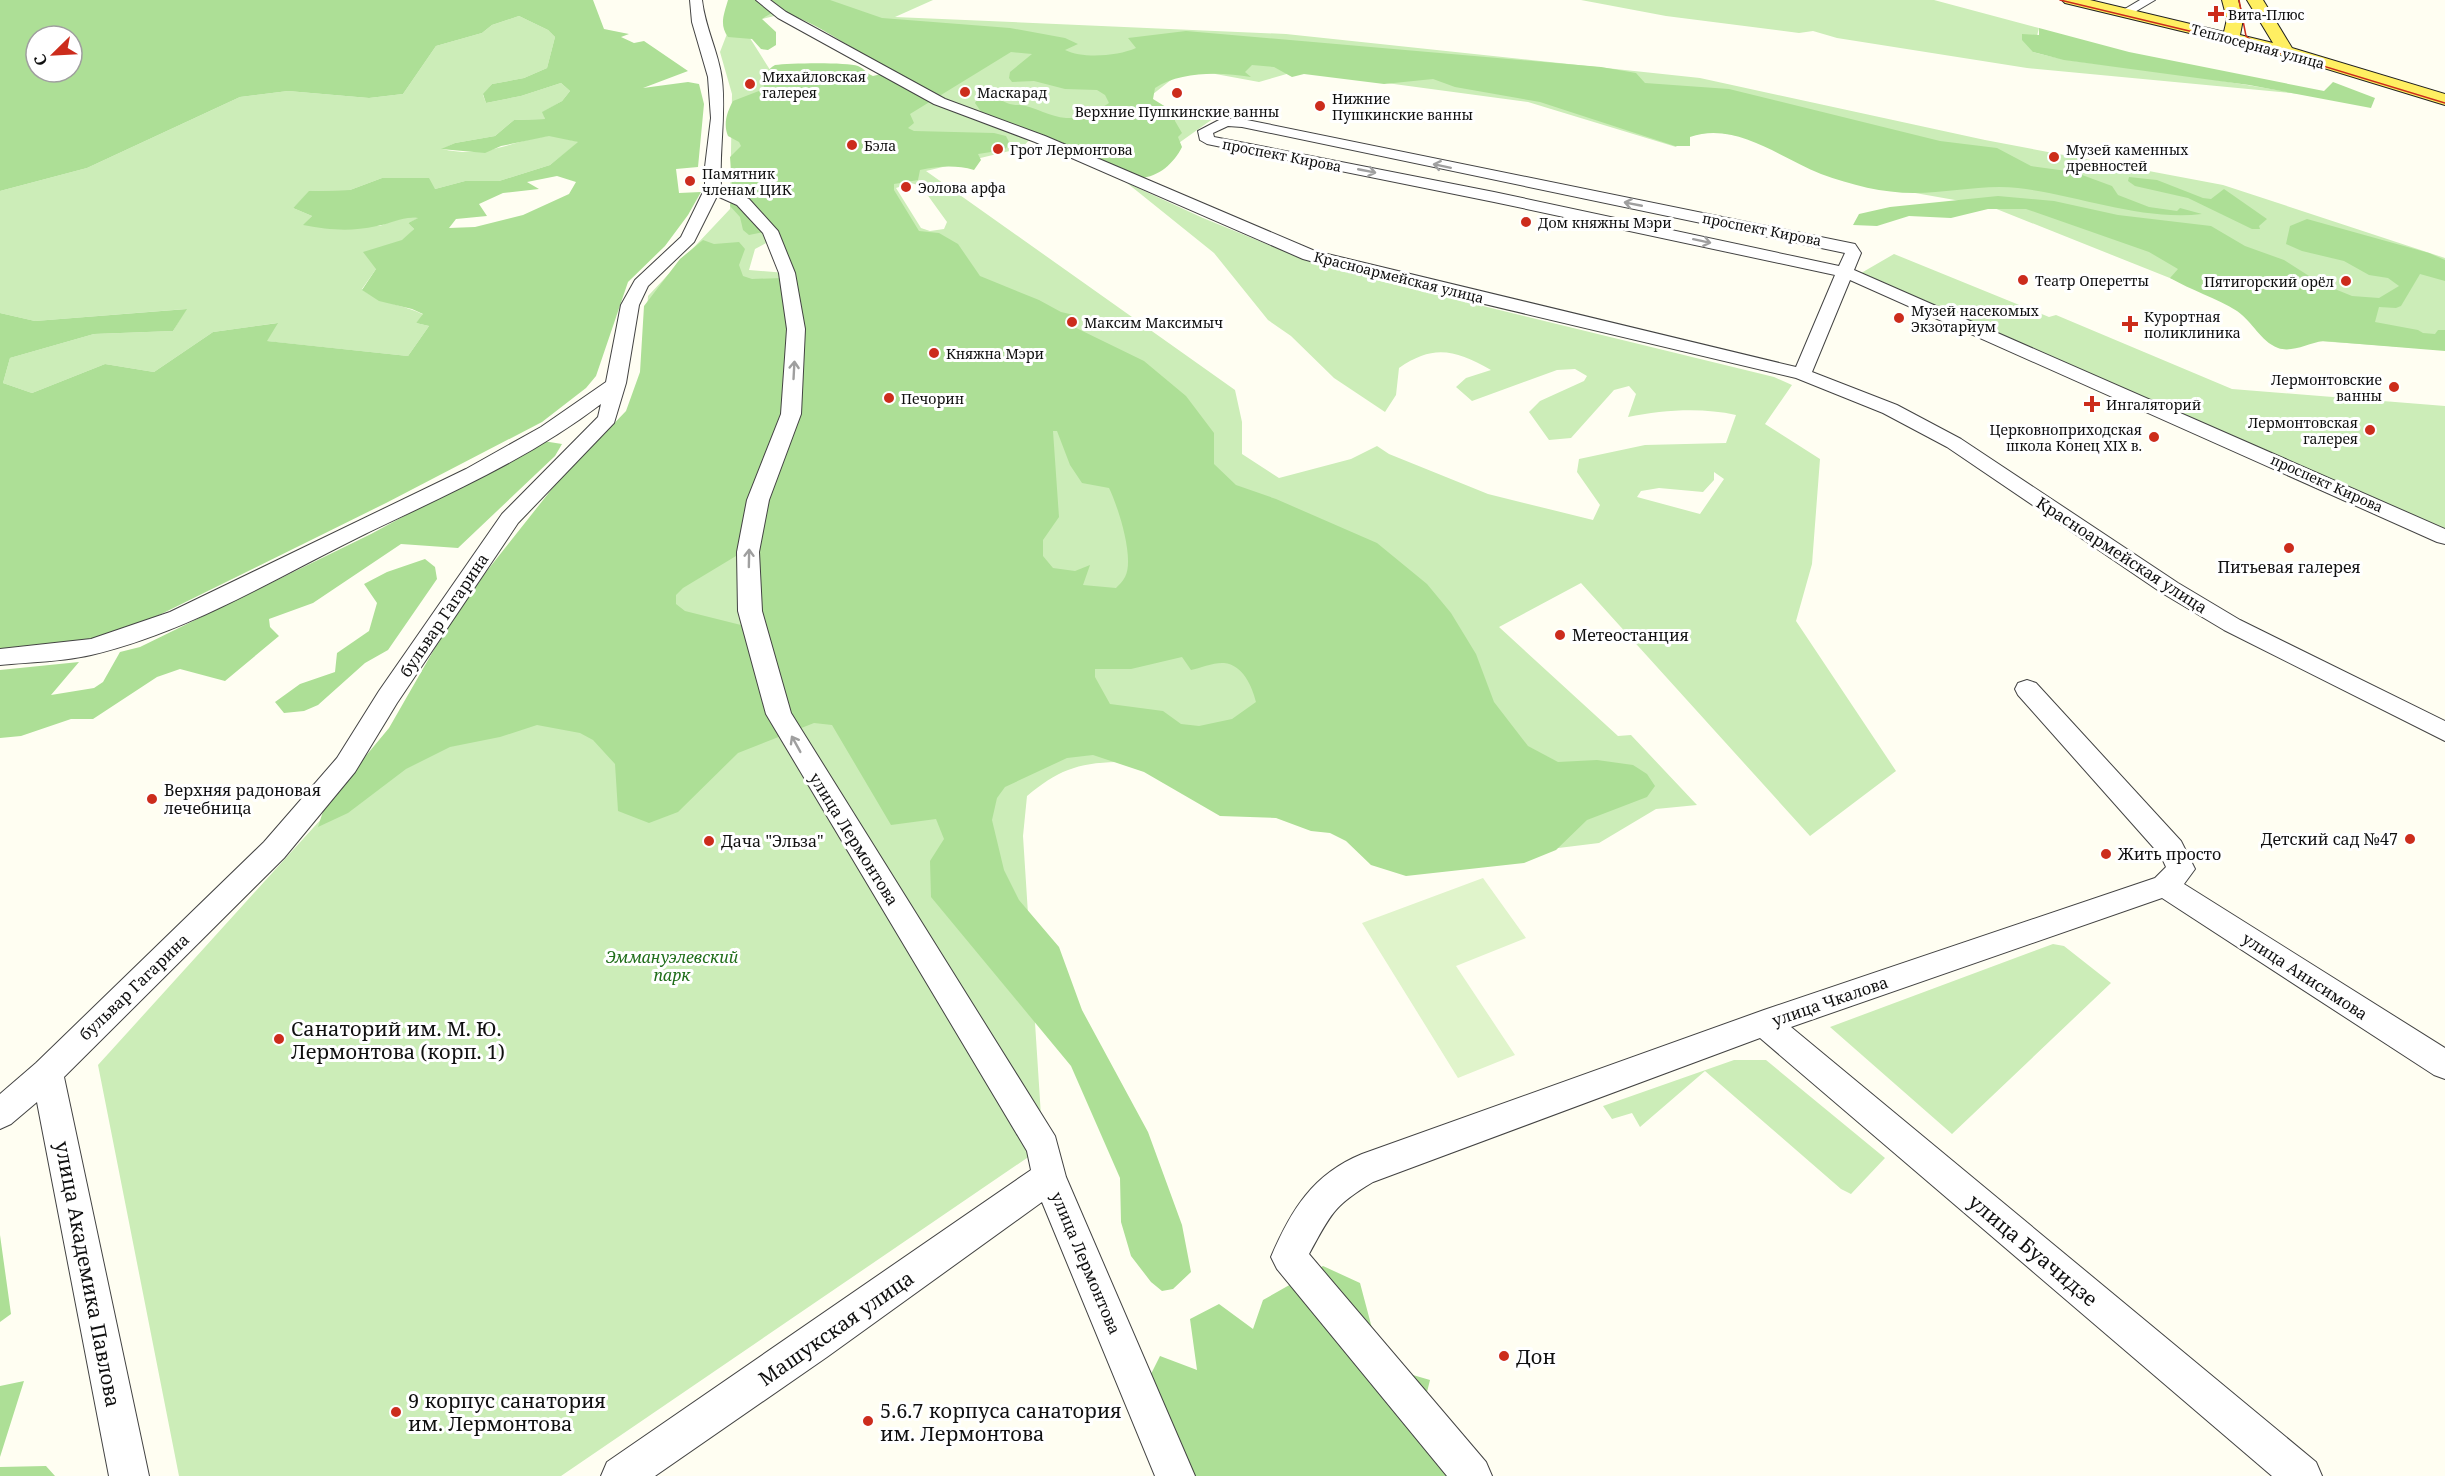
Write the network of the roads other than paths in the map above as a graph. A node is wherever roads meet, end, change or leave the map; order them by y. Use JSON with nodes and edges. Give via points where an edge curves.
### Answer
{"nodes":[{"id":1,"x":696,"y":0,"type":"edge"},
{"id":2,"x":762,"y":0,"type":"edge"},
{"id":3,"x":2070,"y":0,"type":"edge"},
{"id":4,"x":2149,"y":0,"type":"edge"},
{"id":5,"x":2230,"y":0,"type":"edge"},
{"id":6,"x":2255,"y":0,"type":"edge"},
{"id":7,"x":710,"y":6,"type":"dead end"},
{"id":8,"x":2124,"y":14,"type":"junction"},
{"id":9,"x":2231,"y":37,"type":"junction"},
{"id":10,"x":704,"y":38,"type":"junction"},
{"id":11,"x":2286,"y":51,"type":"junction"},
{"id":12,"x":2445,"y":100,"type":"edge"},
{"id":13,"x":1506,"y":180,"type":"junction"},
{"id":14,"x":713,"y":188,"type":"junction"},
{"id":15,"x":1494,"y":197,"type":"junction"},
{"id":16,"x":1845,"y":272,"type":"junction"},
{"id":17,"x":1802,"y":374,"type":"junction"},
{"id":18,"x":617,"y":383,"type":"junction"},
{"id":19,"x":2445,"y":537,"type":"edge"},
{"id":20,"x":0,"y":657,"type":"edge"},
{"id":21,"x":2027,"y":689,"type":"dead end"},
{"id":22,"x":2445,"y":732,"type":"edge"},
{"id":23,"x":2165,"y":886,"type":"junction"},
{"id":24,"x":1764,"y":1023,"type":"junction"},
{"id":25,"x":2445,"y":1065,"type":"edge"},
{"id":26,"x":47,"y":1073,"type":"junction"},
{"id":27,"x":0,"y":1114,"type":"edge"},
{"id":28,"x":1049,"y":1177,"type":"junction"},
{"id":29,"x":129,"y":1476,"type":"edge"},
{"id":30,"x":621,"y":1476,"type":"edge"},
{"id":31,"x":1175,"y":1476,"type":"edge"},
{"id":32,"x":1472,"y":1476,"type":"edge"},
{"id":33,"x":2302,"y":1476,"type":"edge"}],
"edges":[{"from":1,"to":10,"type":"street","name":"бульвар Гагарина"},
{"from":2,"to":17,"type":"street","name":"Красноармейская улица","via":[[782,15],[943,102],[1041,139],[1309,255]]},
{"from":3,"to":8,"type":"main road","name":"Теплосерная улица"},
{"from":4,"to":8,"type":"street"},
{"from":5,"to":9,"type":"main road","via":[[2235,19]]},
{"from":6,"to":11,"type":"main road"},
{"from":7,"to":10,"type":"street","name":"бульвар Гагарина"},
{"from":8,"to":9,"type":"main road","name":"Теплосерная улица"},
{"from":9,"to":11,"type":"main road","name":"Теплосерная улица"},
{"from":10,"to":14,"type":"street","name":"бульвар Гагарина","via":[[715,77],[718,118]]},
{"from":11,"to":12,"type":"main road","name":"Теплосерная улица"},
{"from":13,"to":15,"type":"street"},
{"from":13,"to":15,"type":"street","name":"проспект Кирова","one_way":true,"via":[[1242,123],[1216,124],[1204,135],[1207,140]]},
{"from":16,"to":13,"type":"street","name":"проспект Кирова","one_way":true,"via":[[1853,253],[1835,243]]},
{"from":14,"to":18,"type":"street","name":"бульвар Гагарина","via":[[688,239],[641,284],[630,305]]},
{"from":28,"to":14,"type":"street","name":"улица Лермонтова","one_way":true,"via":[[1043,1147],[779,714],[750,611],[748,552],[758,500],[791,414],[796,329],[787,273],[770,231],[742,202]]},
{"from":15,"to":16,"type":"street","name":"проспект Кирова","one_way":true},
{"from":16,"to":17,"type":"street"},
{"from":16,"to":19,"type":"street","name":"проспект Кирова"},
{"from":17,"to":22,"type":"street","name":"Красноармейская улица","via":[[1890,409],[1954,443],[2221,619]]},
{"from":18,"to":20,"type":"street","via":[[585,408],[513,451],[142,632],[90,648]]},
{"from":18,"to":26,"type":"street","name":"бульвар Гагарина","via":[[607,420],[510,519],[346,765],[274,850]]},
{"from":21,"to":23,"type":"street","via":[[2170,849],[2181,869]]},
{"from":23,"to":24,"type":"street","name":"улица Чкалова"},
{"from":23,"to":25,"type":"street","name":"улица Анисимова"},
{"from":24,"to":32,"type":"street","name":"улица Чкалова","via":[[1362,1170],[1331,1189],[1319,1202],[1289,1257]]},
{"from":24,"to":33,"type":"street","name":"улица Буачидзе"},
{"from":26,"to":27,"type":"street","name":"бульвар Гагарина"},
{"from":26,"to":29,"type":"street","name":"улица Академика Павлова"},
{"from":28,"to":30,"type":"street","name":"Машукская улица"},
{"from":28,"to":31,"type":"street","name":"улица Лермонтова"}]}
